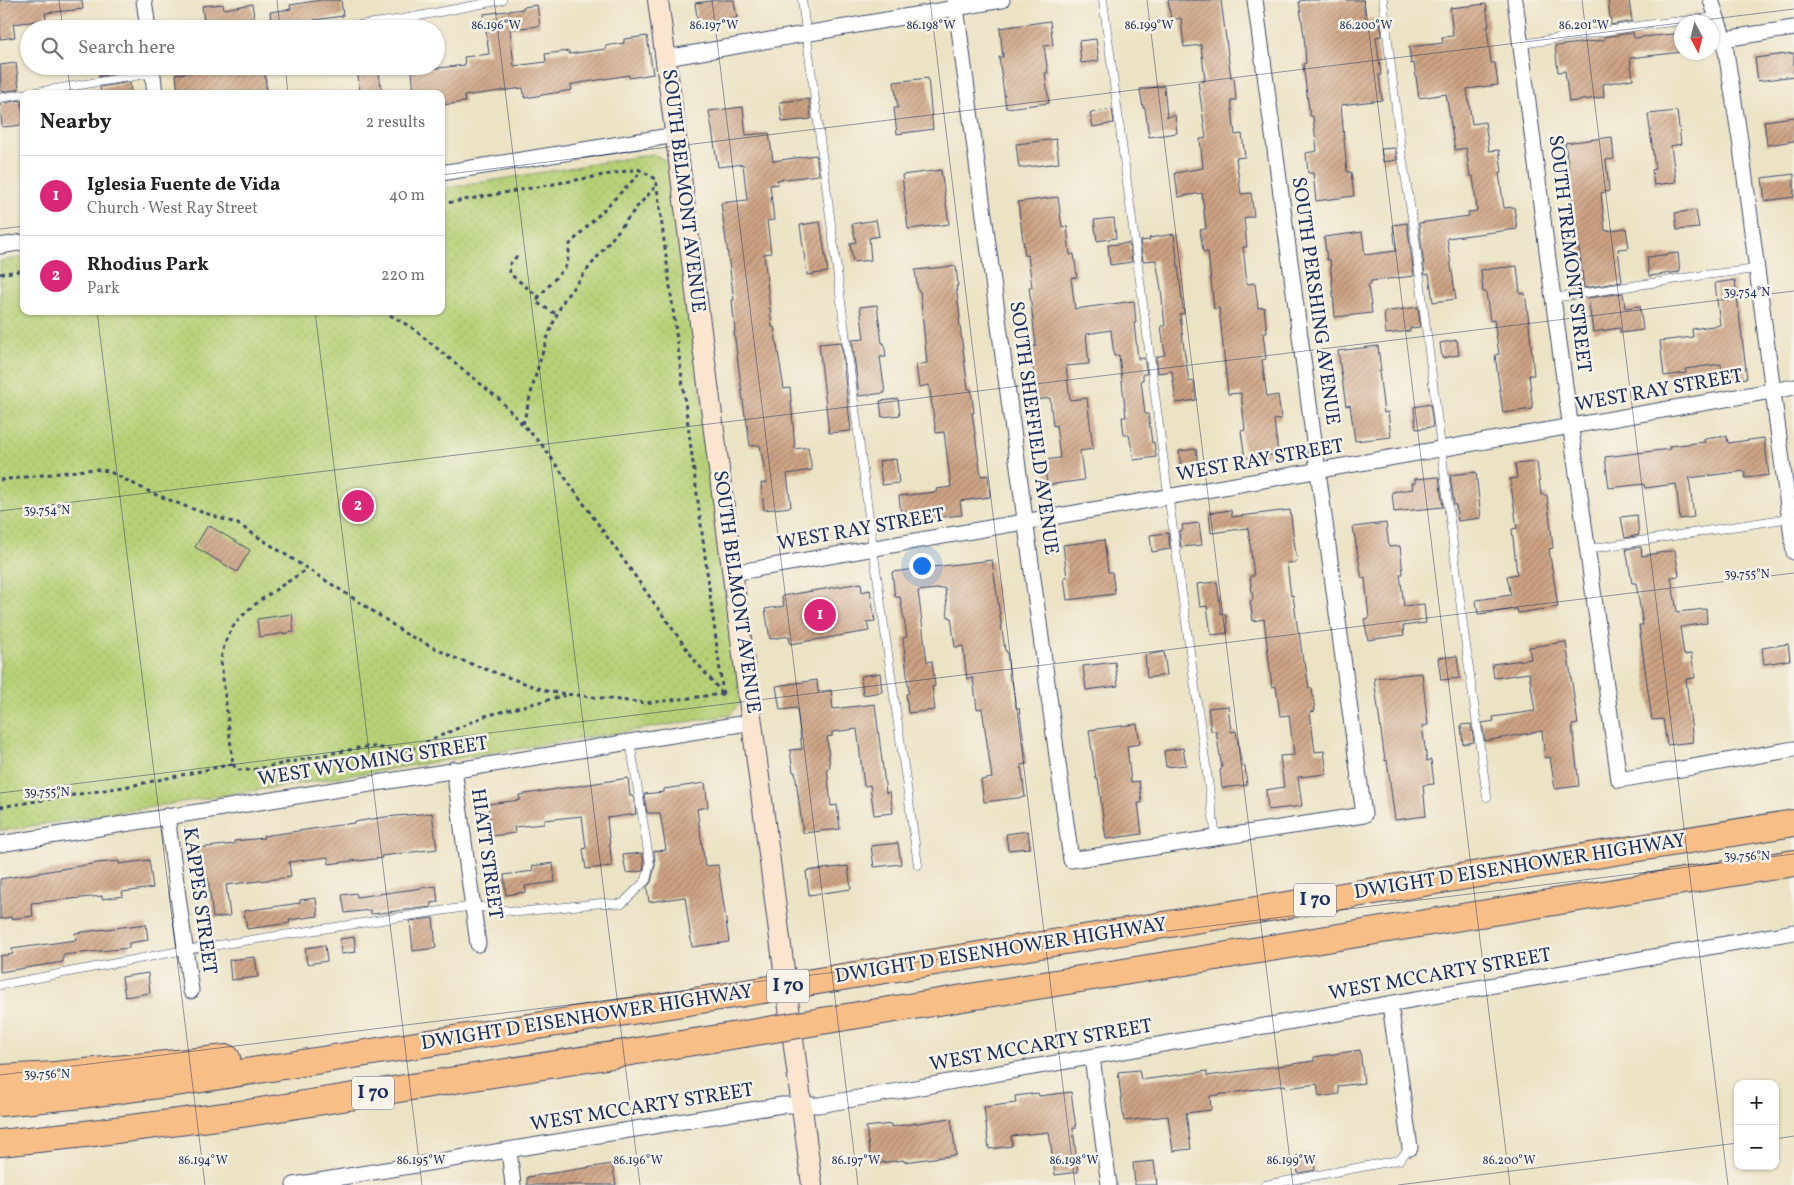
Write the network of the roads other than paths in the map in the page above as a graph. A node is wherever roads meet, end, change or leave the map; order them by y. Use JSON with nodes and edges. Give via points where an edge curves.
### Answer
{"nodes":[{"id":1,"x":144,"y":0,"type":"edge"},
{"id":2,"x":502,"y":0,"type":"edge"},
{"id":3,"x":658,"y":0,"type":"edge"},
{"id":4,"x":802,"y":0,"type":"edge"},
{"id":5,"x":1002,"y":0,"type":"edge"},
{"id":6,"x":1103,"y":0,"type":"edge"},
{"id":7,"x":1255,"y":0,"type":"edge"},
{"id":8,"x":1384,"y":0,"type":"edge"},
{"id":9,"x":1516,"y":0,"type":"edge"},
{"id":10,"x":1712,"y":0,"type":"edge"},
{"id":11,"x":956,"y":4,"type":"edge"},
{"id":12,"x":1716,"y":15,"type":"edge"},
{"id":13,"x":147,"y":20,"type":"edge"},
{"id":14,"x":396,"y":20,"type":"edge"},
{"id":15,"x":1674,"y":22,"type":"edge"},
{"id":16,"x":1719,"y":23,"type":"edge"},
{"id":17,"x":1794,"y":28,"type":"edge"},
{"id":18,"x":807,"y":34,"type":"junction"},
{"id":19,"x":1724,"y":39,"type":"junction"},
{"id":20,"x":1522,"y":44,"type":"junction"},
{"id":21,"x":666,"y":58,"type":"junction"},
{"id":22,"x":125,"y":75,"type":"edge"},
{"id":23,"x":153,"y":75,"type":"edge"},
{"id":24,"x":43,"y":90,"type":"edge"},
{"id":25,"x":154,"y":90,"type":"edge"},
{"id":26,"x":20,"y":94,"type":"edge"},
{"id":27,"x":0,"y":98,"type":"edge"},
{"id":28,"x":676,"y":135,"type":"junction"},
{"id":29,"x":445,"y":173,"type":"edge"},
{"id":30,"x":20,"y":243,"type":"edge"},
{"id":31,"x":0,"y":246,"type":"edge"},
{"id":32,"x":1757,"y":269,"type":"junction"},
{"id":33,"x":1553,"y":298,"type":"junction"},
{"id":34,"x":1794,"y":387,"type":"edge"},
{"id":35,"x":1774,"y":391,"type":"junction"},
{"id":36,"x":1571,"y":427,"type":"junction"},
{"id":37,"x":1440,"y":450,"type":"junction"},
{"id":38,"x":1318,"y":471,"type":"junction"},
{"id":39,"x":1168,"y":497,"type":"junction"},
{"id":40,"x":1790,"y":518,"type":"junction"},
{"id":41,"x":1026,"y":522,"type":"junction"},
{"id":42,"x":873,"y":548,"type":"junction"},
{"id":43,"x":1588,"y":549,"type":"junction"},
{"id":44,"x":1794,"y":552,"type":"edge"},
{"id":45,"x":733,"y":573,"type":"junction"},
{"id":46,"x":753,"y":722,"type":"junction"},
{"id":47,"x":630,"y":741,"type":"junction"},
{"id":48,"x":1794,"y":749,"type":"edge"},
{"id":49,"x":454,"y":769,"type":"junction"},
{"id":50,"x":1487,"y":797,"type":"dead end"},
{"id":51,"x":167,"y":816,"type":"junction"},
{"id":52,"x":1794,"y":822,"type":"edge"},
{"id":53,"x":1216,"y":838,"type":"junction"},
{"id":54,"x":0,"y":844,"type":"edge"},
{"id":55,"x":1794,"y":863,"type":"edge"},
{"id":56,"x":918,"y":865,"type":"dead end"},
{"id":57,"x":472,"y":906,"type":"junction"},
{"id":58,"x":1794,"y":932,"type":"edge"},
{"id":59,"x":478,"y":944,"type":"dead end"},
{"id":60,"x":185,"y":950,"type":"junction"},
{"id":61,"x":0,"y":985,"type":"edge"},
{"id":62,"x":190,"y":991,"type":"dead end"},
{"id":63,"x":1390,"y":1004,"type":"junction"},
{"id":64,"x":489,"y":1033,"type":"junction"},
{"id":65,"x":1092,"y":1057,"type":"junction"},
{"id":66,"x":0,"y":1078,"type":"edge"},
{"id":67,"x":0,"y":1103,"type":"edge"},
{"id":68,"x":801,"y":1104,"type":"junction"},
{"id":69,"x":85,"y":1134,"type":"junction"},
{"id":70,"x":0,"y":1142,"type":"edge"},
{"id":71,"x":1410,"y":1148,"type":"joint"},
{"id":72,"x":0,"y":1150,"type":"edge"},
{"id":73,"x":509,"y":1150,"type":"junction"},
{"id":74,"x":359,"y":1180,"type":"edge"},
{"id":75,"x":294,"y":1185,"type":"edge"},
{"id":76,"x":513,"y":1185,"type":"edge"},
{"id":77,"x":812,"y":1185,"type":"edge"},
{"id":78,"x":1109,"y":1185,"type":"edge"},
{"id":79,"x":1265,"y":1185,"type":"edge"}],
"edges":[{"from":1,"to":13,"type":"street"},
{"from":2,"to":14,"type":"lane"},
{"from":3,"to":21,"type":"main road","name":"SOUTH BELMONT AVENUE"},
{"from":4,"to":18,"type":"lane"},
{"from":5,"to":11,"type":"street"},
{"from":6,"to":39,"type":"lane"},
{"from":7,"to":38,"type":"street","name":"SOUTH PERSHING AVENUE"},
{"from":8,"to":37,"type":"lane"},
{"from":9,"to":20,"type":"street","name":"SOUTH TREMONT STREET"},
{"from":10,"to":12,"type":"street"},
{"from":11,"to":18,"type":"street"},
{"from":11,"to":41,"type":"street","name":"SOUTH SHEFFIELD AVENUE"},
{"from":15,"to":20,"type":"lane"},
{"from":16,"to":19,"type":"street"},
{"from":17,"to":19,"type":"street"},
{"from":18,"to":21,"type":"street"},
{"from":18,"to":42,"type":"lane"},
{"from":19,"to":32,"type":"street"},
{"from":20,"to":33,"type":"street","name":"SOUTH TREMONT STREET"},
{"from":21,"to":28,"type":"main road","name":"SOUTH BELMONT AVENUE"},
{"from":22,"to":24,"type":"lane"},
{"from":23,"to":25,"type":"street"},
{"from":26,"to":27,"type":"lane"},
{"from":28,"to":29,"type":"street"},
{"from":28,"to":45,"type":"main road","name":"SOUTH BELMONT AVENUE"},
{"from":30,"to":31,"type":"street"},
{"from":32,"to":33,"type":"lane"},
{"from":32,"to":35,"type":"street"},
{"from":33,"to":36,"type":"street","name":"SOUTH TREMONT STREET"},
{"from":34,"to":35,"type":"street","name":"WEST RAY STREET"},
{"from":35,"to":36,"type":"street","name":"WEST RAY STREET"},
{"from":35,"to":40,"type":"street"},
{"from":36,"to":37,"type":"street","name":"WEST RAY STREET"},
{"from":36,"to":43,"type":"street","name":"SOUTH TREMONT STREET"},
{"from":37,"to":38,"type":"street","name":"WEST RAY STREET"},
{"from":37,"to":50,"type":"lane"},
{"from":38,"to":39,"type":"street","name":"WEST RAY STREET"},
{"from":38,"to":53,"type":"street","name":"SOUTH PERSHING AVENUE","via":[[1364,814]]},
{"from":39,"to":41,"type":"street","name":"WEST RAY STREET"},
{"from":39,"to":53,"type":"lane"},
{"from":40,"to":43,"type":"lane"},
{"from":40,"to":44,"type":"street"},
{"from":41,"to":42,"type":"street","name":"WEST RAY STREET"},
{"from":41,"to":53,"type":"street","name":"SOUTH SHEFFIELD AVENUE","via":[[1071,860]]},
{"from":42,"to":45,"type":"street","name":"WEST RAY STREET"},
{"from":42,"to":56,"type":"lane"},
{"from":43,"to":48,"type":"street","name":"SOUTH TREMONT STREET","via":[[1619,780]]},
{"from":45,"to":46,"type":"main road","name":"SOUTH BELMONT AVENUE"},
{"from":46,"to":47,"type":"street","name":"WEST WYOMING STREET"},
{"from":46,"to":68,"type":"main road","name":"SOUTH BELMONT AVENUE"},
{"from":47,"to":49,"type":"street","name":"WEST WYOMING STREET"},
{"from":47,"to":57,"type":"lane","via":[[650,864],[646,880],[622,904],[601,903],[519,912]]},
{"from":49,"to":51,"type":"street","name":"WEST WYOMING STREET"},
{"from":49,"to":57,"type":"street","name":"HIATT STREET"},
{"from":51,"to":54,"type":"street","name":"WEST WYOMING STREET"},
{"from":51,"to":60,"type":"street","name":"KAPPES STREET"},
{"from":52,"to":64,"type":"highway","name":"DWIGHT D EISENHOWER HIGHWAY","number":"I 70","bridge":true},
{"from":55,"to":69,"type":"highway","name":"DWIGHT D EISENHOWER HIGHWAY","number":"I 70","bridge":true,"via":[[294,1106]]},
{"from":57,"to":59,"type":"street","name":"HIATT STREET"},
{"from":57,"to":60,"type":"lane"},
{"from":58,"to":63,"type":"street","name":"WEST MCCARTY STREET"},
{"from":60,"to":61,"type":"lane"},
{"from":60,"to":62,"type":"street","name":"KAPPES STREET"},
{"from":63,"to":65,"type":"street","name":"WEST MCCARTY STREET"},
{"from":63,"to":71,"type":"street"},
{"from":64,"to":66,"type":"highway"},
{"from":64,"to":67,"type":"highway","name":"DWIGHT D EISENHOWER HIGHWAY","number":"I 70","via":[[189,1080]]},
{"from":65,"to":68,"type":"street","name":"WEST MCCARTY STREET","via":[[819,1105]]},
{"from":65,"to":78,"type":"street"},
{"from":68,"to":73,"type":"street","name":"WEST MCCARTY STREET"},
{"from":68,"to":77,"type":"main road","name":"SOUTH BELMONT AVENUE"},
{"from":69,"to":70,"type":"highway","name":"DWIGHT D EISENHOWER HIGHWAY","number":"I 70"},
{"from":69,"to":72,"type":"highway"},
{"from":71,"to":79,"type":"lane","via":[[1399,1160]]},
{"from":73,"to":74,"type":"street","name":"WEST MCCARTY STREET"},
{"from":73,"to":76,"type":"street"},
{"from":74,"to":75,"type":"street","name":"WEST MCCARTY STREET"}]}
